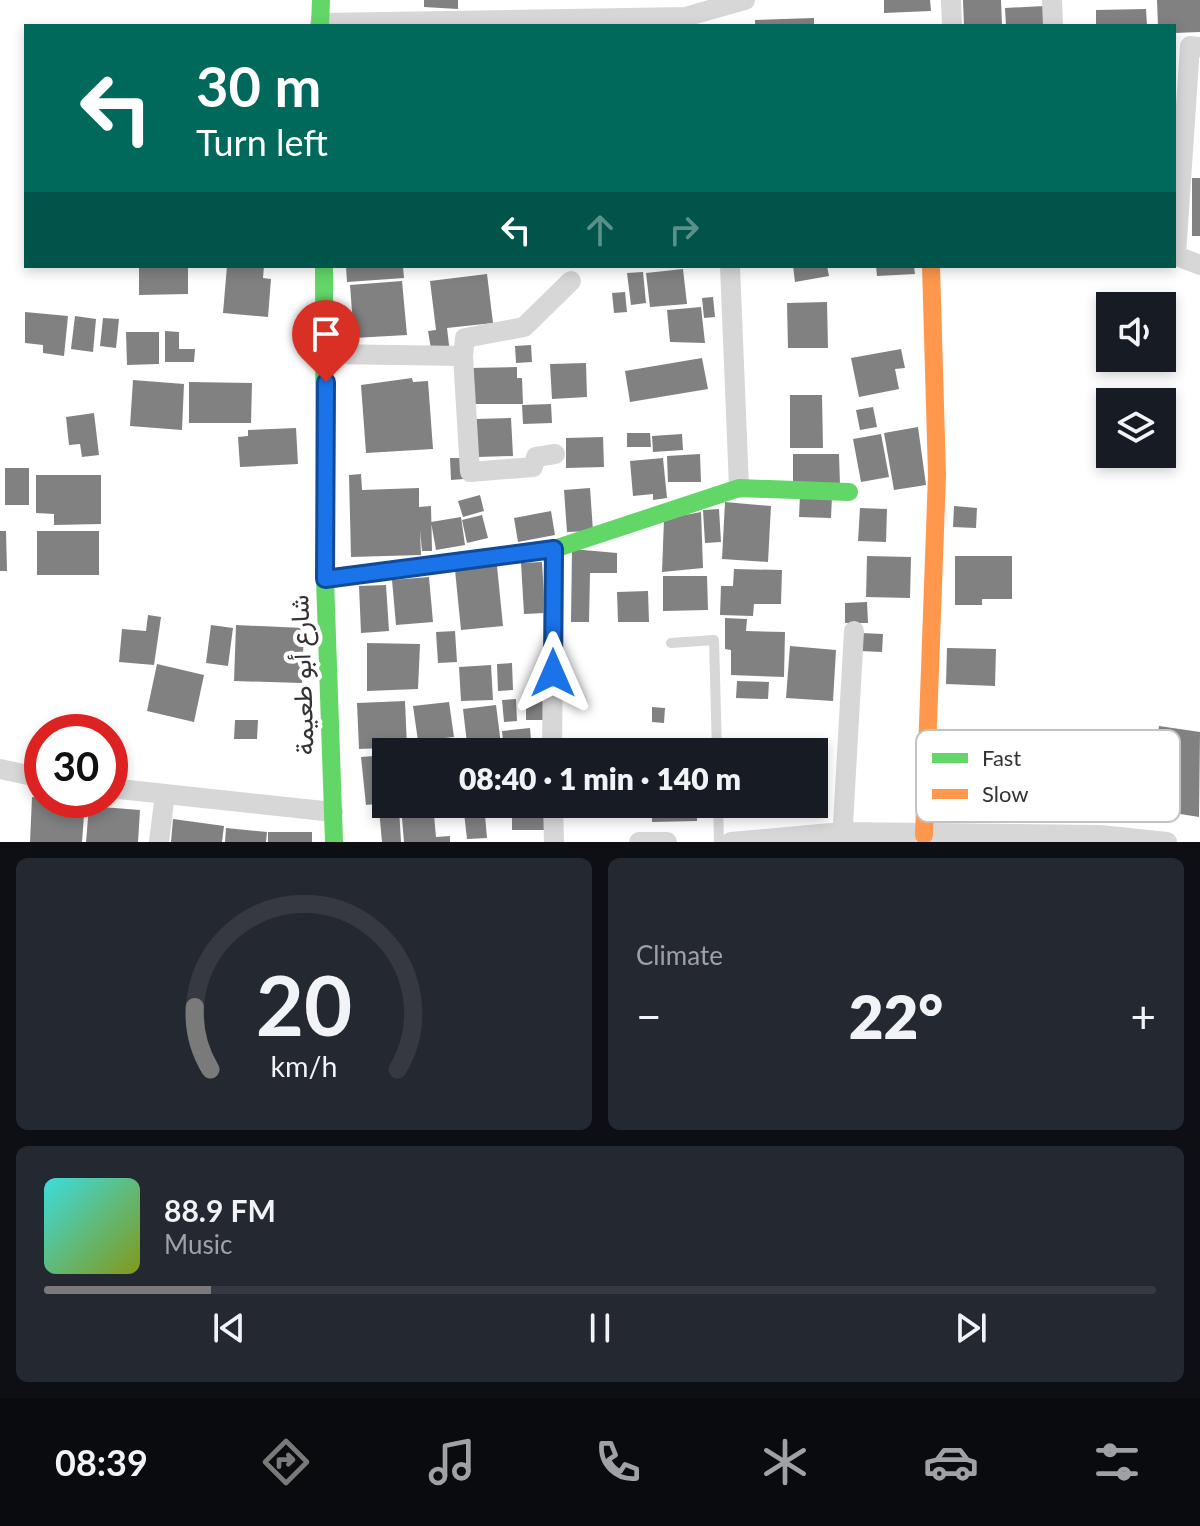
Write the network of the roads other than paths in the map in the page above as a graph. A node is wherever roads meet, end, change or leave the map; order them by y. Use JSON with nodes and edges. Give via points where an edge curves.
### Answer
{"nodes":[{"id":1,"x":321,"y":0,"type":"edge"},
{"id":2,"x":745,"y":0,"type":"edge"},
{"id":3,"x":951,"y":0,"type":"edge"},
{"id":4,"x":1052,"y":0,"type":"edge"},
{"id":5,"x":686,"y":22,"type":"edge"},
{"id":6,"x":320,"y":24,"type":"edge"},
{"id":7,"x":442,"y":24,"type":"edge"},
{"id":8,"x":952,"y":24,"type":"edge"},
{"id":9,"x":1053,"y":24,"type":"edge"},
{"id":10,"x":1200,"y":47,"type":"edge"},
{"id":11,"x":1176,"y":241,"type":"edge"},
{"id":12,"x":1176,"y":255,"type":"edge"},
{"id":13,"x":1200,"y":265,"type":"edge"},
{"id":14,"x":324,"y":268,"type":"edge"},
{"id":15,"x":730,"y":268,"type":"edge"},
{"id":16,"x":931,"y":268,"type":"edge"},
{"id":17,"x":571,"y":281,"type":"dead end"},
{"id":18,"x":326,"y":354,"type":"junction"},
{"id":19,"x":463,"y":356,"type":"junction"},
{"id":20,"x":555,"y":454,"type":"dead end"},
{"id":21,"x":739,"y":488,"type":"junction"},
{"id":22,"x":849,"y":492,"type":"dead end"},
{"id":23,"x":554,"y":549,"type":"junction"},
{"id":24,"x":325,"y":579,"type":"junction"},
{"id":25,"x":854,"y":631,"type":"dead end"},
{"id":26,"x":671,"y":643,"type":"dead end"},
{"id":27,"x":928,"y":730,"type":"edge"},
{"id":28,"x":552,"y":738,"type":"edge"},
{"id":29,"x":717,"y":738,"type":"edge"},
{"id":30,"x":0,"y":769,"type":"edge"},
{"id":31,"x":24,"y":774,"type":"edge"},
{"id":32,"x":128,"y":790,"type":"edge"},
{"id":33,"x":165,"y":794,"type":"junction"},
{"id":34,"x":333,"y":812,"type":"junction"},
{"id":35,"x":553,"y":818,"type":"edge"},
{"id":36,"x":718,"y":818,"type":"edge"},
{"id":37,"x":924,"y":822,"type":"edge"},
{"id":38,"x":924,"y":835,"type":"junction"},
{"id":39,"x":842,"y":837,"type":"edge"},
{"id":40,"x":1099,"y":838,"type":"edge"},
{"id":41,"x":159,"y":842,"type":"edge"},
{"id":42,"x":334,"y":842,"type":"edge"},
{"id":43,"x":554,"y":842,"type":"edge"},
{"id":44,"x":639,"y":842,"type":"edge"},
{"id":45,"x":646,"y":842,"type":"edge"},
{"id":46,"x":667,"y":842,"type":"edge"},
{"id":47,"x":719,"y":842,"type":"edge"},
{"id":48,"x":731,"y":842,"type":"edge"},
{"id":49,"x":1167,"y":842,"type":"edge"}],
"edges":[{"from":1,"to":6,"type":"street"},
{"from":2,"to":5,"type":"street"},
{"from":3,"to":8,"type":"street"},
{"from":4,"to":9,"type":"street"},
{"from":5,"to":7,"type":"street"},
{"from":10,"to":11,"type":"street","via":[[1190,46]]},
{"from":12,"to":13,"type":"street"},
{"from":14,"to":18,"type":"street","name":"شارع أبو طعيمة"},
{"from":15,"to":21,"type":"street"},
{"from":16,"to":27,"type":"street","via":[[937,475]]},
{"from":17,"to":19,"type":"street","via":[[524,327],[465,338]]},
{"from":18,"to":19,"type":"street"},
{"from":18,"to":24,"type":"street","name":"شارع أبو طعيمة"},
{"from":19,"to":20,"type":"street","via":[[470,472],[533,467],[536,457]]},
{"from":21,"to":22,"type":"street"},
{"from":21,"to":23,"type":"street"},
{"from":23,"to":24,"type":"street"},
{"from":23,"to":28,"type":"street"},
{"from":24,"to":34,"type":"street","name":"شارع أبو طعيمة"},
{"from":25,"to":39,"type":"street"},
{"from":26,"to":29,"type":"lane","via":[[714,640]]},
{"from":30,"to":31,"type":"street"},
{"from":32,"to":33,"type":"street"},
{"from":33,"to":34,"type":"street"},
{"from":33,"to":41,"type":"street"},
{"from":34,"to":42,"type":"street","name":"شارع أبو طعيمة"},
{"from":35,"to":43,"type":"street"},
{"from":36,"to":47,"type":"lane"},
{"from":37,"to":38,"type":"street"},
{"from":38,"to":39,"type":"street"},
{"from":38,"to":40,"type":"street"},
{"from":39,"to":48,"type":"street"},
{"from":40,"to":49,"type":"street"},
{"from":44,"to":45,"type":"street"},
{"from":45,"to":46,"type":"street"}]}
